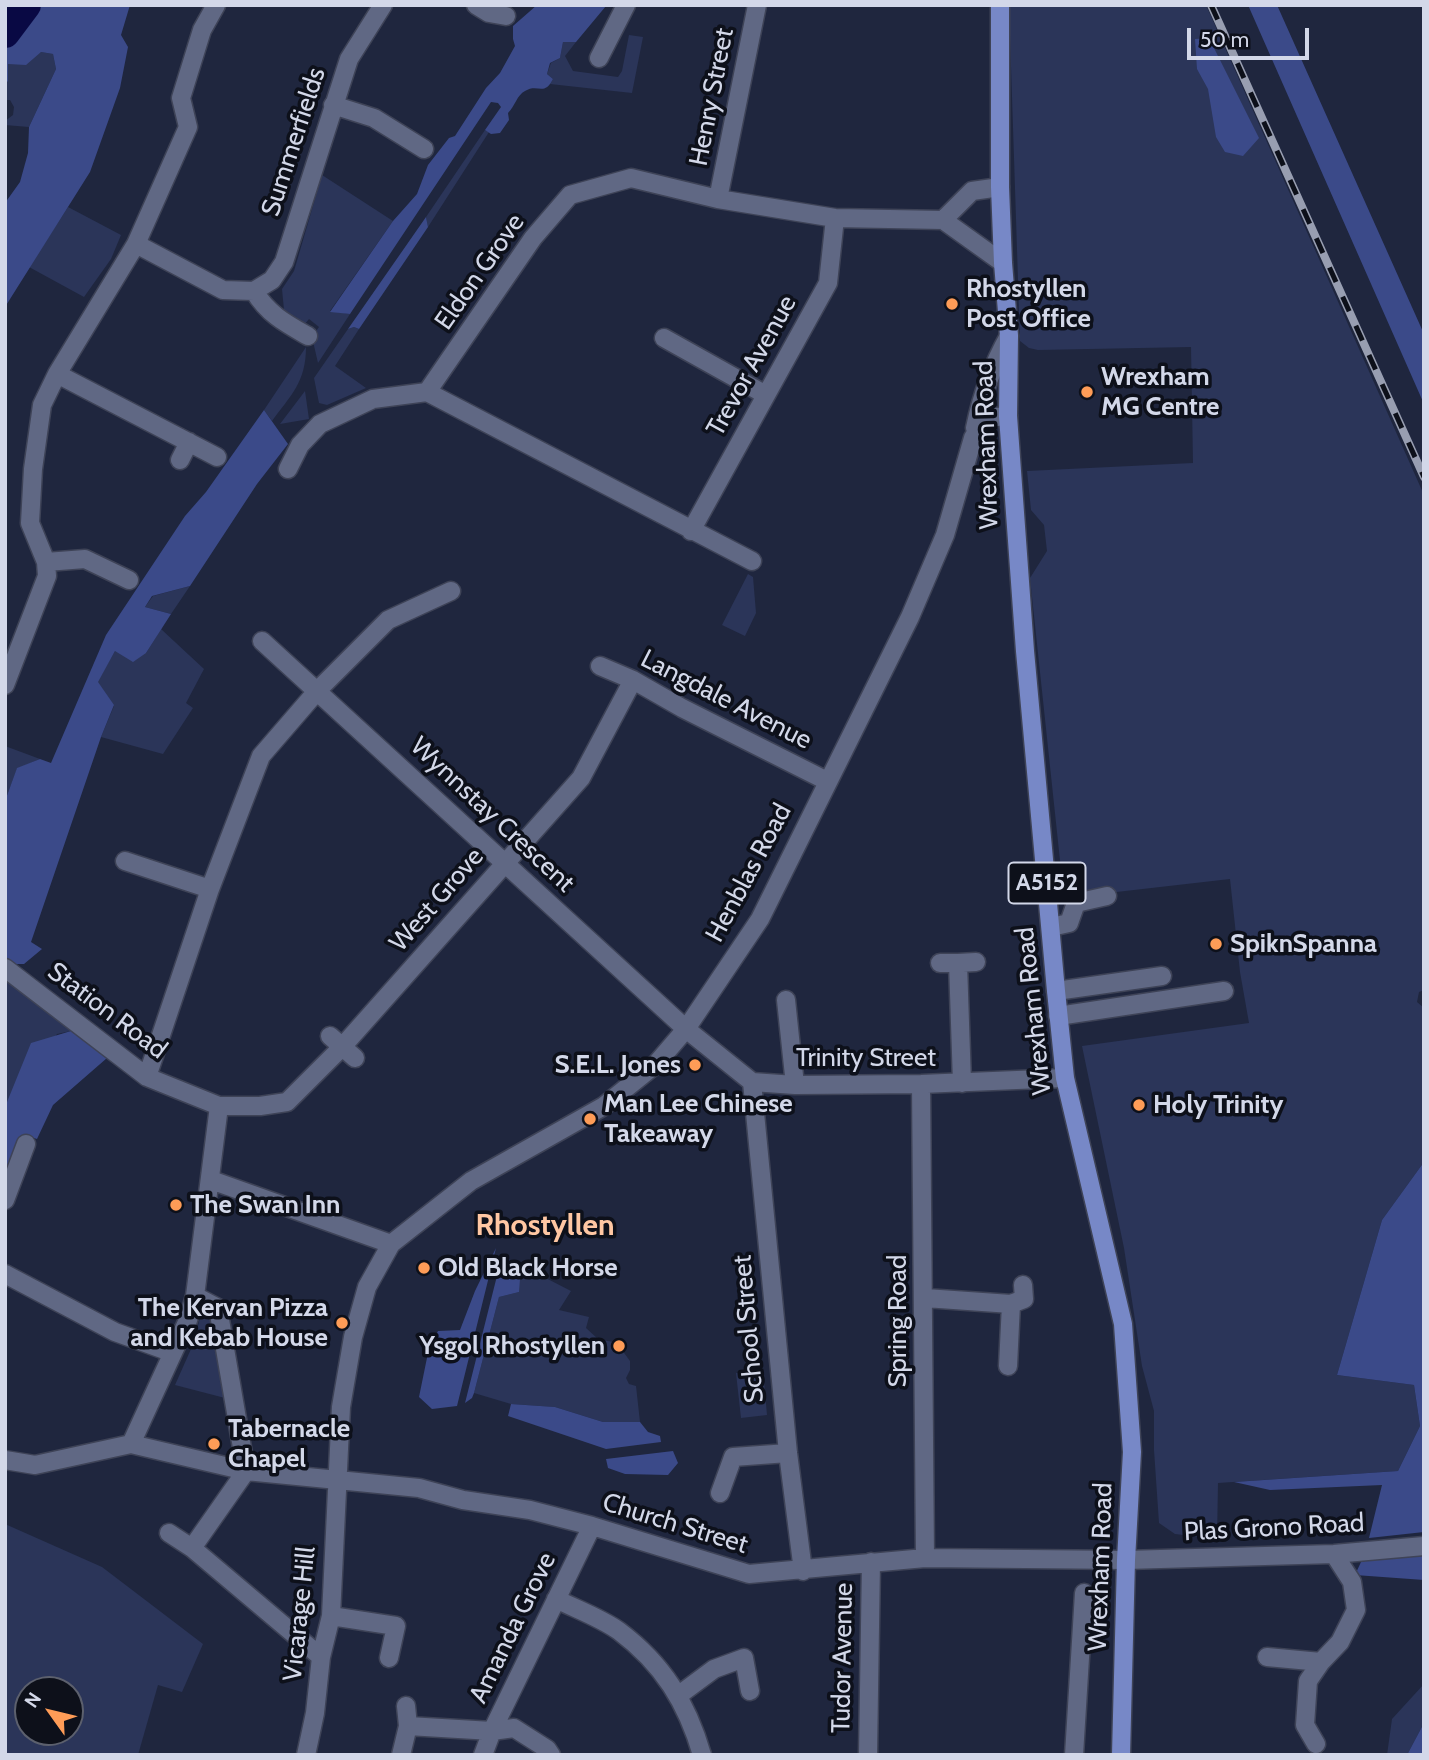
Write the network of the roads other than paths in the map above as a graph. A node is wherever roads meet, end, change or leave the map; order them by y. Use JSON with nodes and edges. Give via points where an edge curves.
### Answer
{"nodes":[{"id":1,"x":216,"y":5,"type":"edge"},
{"id":2,"x":383,"y":5,"type":"edge"},
{"id":3,"x":476,"y":5,"type":"edge"},
{"id":4,"x":626,"y":5,"type":"edge"},
{"id":5,"x":757,"y":5,"type":"edge"},
{"id":6,"x":1000,"y":5,"type":"edge"},
{"id":7,"x":506,"y":16,"type":"dead end"},
{"id":8,"x":599,"y":58,"type":"dead end"},
{"id":9,"x":332,"y":105,"type":"junction"},
{"id":10,"x":424,"y":149,"type":"dead end"},
{"id":11,"x":1000,"y":187,"type":"junction"},
{"id":12,"x":718,"y":200,"type":"junction"},
{"id":13,"x":835,"y":218,"type":"junction"},
{"id":14,"x":943,"y":220,"type":"junction"},
{"id":15,"x":136,"y":244,"type":"junction"},
{"id":16,"x":1003,"y":263,"type":"junction"},
{"id":17,"x":254,"y":291,"type":"junction"},
{"id":18,"x":308,"y":336,"type":"dead end"},
{"id":19,"x":1009,"y":336,"type":"junction"},
{"id":20,"x":664,"y":338,"type":"dead end"},
{"id":21,"x":57,"y":374,"type":"junction"},
{"id":22,"x":427,"y":392,"type":"junction"},
{"id":23,"x":766,"y":395,"type":"junction"},
{"id":24,"x":1008,"y":416,"type":"junction"},
{"id":25,"x":973,"y":438,"type":"junction"},
{"id":26,"x":189,"y":442,"type":"junction"},
{"id":27,"x":217,"y":457,"type":"dead end"},
{"id":28,"x":180,"y":460,"type":"dead end"},
{"id":29,"x":288,"y":469,"type":"dead end"},
{"id":30,"x":691,"y":531,"type":"junction"},
{"id":31,"x":752,"y":561,"type":"dead end"},
{"id":32,"x":46,"y":562,"type":"junction"},
{"id":33,"x":129,"y":580,"type":"dead end"},
{"id":34,"x":451,"y":591,"type":"dead end"},
{"id":35,"x":262,"y":640,"type":"dead end"},
{"id":36,"x":600,"y":666,"type":"dead end"},
{"id":37,"x":7,"y":676,"type":"edge"},
{"id":38,"x":633,"y":680,"type":"junction"},
{"id":39,"x":318,"y":690,"type":"junction"},
{"id":40,"x":827,"y":781,"type":"junction"},
{"id":41,"x":125,"y":862,"type":"dead end"},
{"id":42,"x":504,"y":863,"type":"junction"},
{"id":43,"x":210,"y":889,"type":"junction"},
{"id":44,"x":1107,"y":896,"type":"dead end"},
{"id":45,"x":1051,"y":927,"type":"junction"},
{"id":46,"x":940,"y":963,"type":"dead end"},
{"id":47,"x":5,"y":968,"type":"edge"},
{"id":48,"x":1162,"y":976,"type":"dead end"},
{"id":49,"x":1056,"y":991,"type":"junction"},
{"id":50,"x":1224,"y":991,"type":"dead end"},
{"id":51,"x":786,"y":1000,"type":"dead end"},
{"id":52,"x":1058,"y":1016,"type":"junction"},
{"id":53,"x":685,"y":1029,"type":"junction"},
{"id":54,"x":147,"y":1077,"type":"junction"},
{"id":55,"x":1065,"y":1078,"type":"junction"},
{"id":56,"x":752,"y":1082,"type":"junction"},
{"id":57,"x":962,"y":1083,"type":"junction"},
{"id":58,"x":921,"y":1084,"type":"junction"},
{"id":59,"x":795,"y":1085,"type":"junction"},
{"id":60,"x":219,"y":1106,"type":"junction"},
{"id":61,"x":26,"y":1144,"type":"dead end"},
{"id":62,"x":211,"y":1180,"type":"junction"},
{"id":63,"x":5,"y":1199,"type":"edge"},
{"id":64,"x":391,"y":1244,"type":"junction"},
{"id":65,"x":5,"y":1274,"type":"edge"},
{"id":66,"x":1023,"y":1286,"type":"dead end"},
{"id":67,"x":195,"y":1296,"type":"junction"},
{"id":68,"x":925,"y":1298,"type":"junction"},
{"id":69,"x":1012,"y":1304,"type":"junction"},
{"id":70,"x":173,"y":1353,"type":"junction"},
{"id":71,"x":1008,"y":1366,"type":"dead end"},
{"id":72,"x":131,"y":1444,"type":"junction"},
{"id":73,"x":788,"y":1453,"type":"junction"},
{"id":74,"x":5,"y":1460,"type":"edge"},
{"id":75,"x":246,"y":1471,"type":"junction"},
{"id":76,"x":338,"y":1478,"type":"junction"},
{"id":77,"x":720,"y":1493,"type":"dead end"},
{"id":78,"x":592,"y":1526,"type":"junction"},
{"id":79,"x":169,"y":1533,"type":"dead end"},
{"id":80,"x":1424,"y":1545,"type":"edge"},
{"id":81,"x":192,"y":1548,"type":"junction"},
{"id":82,"x":1334,"y":1554,"type":"junction"},
{"id":83,"x":925,"y":1558,"type":"junction"},
{"id":84,"x":1126,"y":1560,"type":"junction"},
{"id":85,"x":871,"y":1562,"type":"junction"},
{"id":86,"x":803,"y":1571,"type":"junction"},
{"id":87,"x":1084,"y":1593,"type":"dead end"},
{"id":88,"x":556,"y":1599,"type":"junction"},
{"id":89,"x":331,"y":1616,"type":"junction"},
{"id":90,"x":321,"y":1657,"type":"junction"},
{"id":91,"x":1267,"y":1657,"type":"dead end"},
{"id":92,"x":389,"y":1658,"type":"dead end"},
{"id":93,"x":1321,"y":1662,"type":"junction"},
{"id":94,"x":750,"y":1691,"type":"dead end"},
{"id":95,"x":679,"y":1695,"type":"junction"},
{"id":96,"x":406,"y":1706,"type":"dead end"},
{"id":97,"x":408,"y":1726,"type":"junction"},
{"id":98,"x":492,"y":1731,"type":"junction"},
{"id":99,"x":1317,"y":1744,"type":"dead end"},
{"id":100,"x":306,"y":1755,"type":"edge"},
{"id":101,"x":401,"y":1755,"type":"edge"},
{"id":102,"x":483,"y":1755,"type":"edge"},
{"id":103,"x":551,"y":1755,"type":"edge"},
{"id":104,"x":702,"y":1755,"type":"edge"},
{"id":105,"x":868,"y":1755,"type":"edge"},
{"id":106,"x":1074,"y":1755,"type":"edge"},
{"id":107,"x":1121,"y":1755,"type":"edge"}],
"edges":[{"from":1,"to":15,"type":"street","via":[[202,30],[181,98],[188,127]]},
{"from":2,"to":9,"type":"street","name":"Summerfields","via":[[349,59]]},
{"from":3,"to":7,"type":"street"},
{"from":4,"to":8,"type":"street"},
{"from":5,"to":12,"type":"street","name":"Henry Street"},
{"from":6,"to":11,"type":"main road","name":"Wrexham Road","number":"A5152"},
{"from":9,"to":10,"type":"street","via":[[374,118]]},
{"from":9,"to":17,"type":"street","name":"Summerfields","via":[[284,262],[272,280]]},
{"from":11,"to":14,"type":"street","via":[[972,191]]},
{"from":11,"to":16,"type":"main road","name":"Wrexham Road","number":"A5152"},
{"from":12,"to":13,"type":"street","name":"Eldon Grove"},
{"from":12,"to":22,"type":"street","name":"Eldon Grove","via":[[631,178],[570,195],[533,238]]},
{"from":13,"to":14,"type":"street","name":"Eldon Grove"},
{"from":13,"to":23,"type":"street","name":"Trevor Avenue","via":[[828,283]]},
{"from":14,"to":16,"type":"street"},
{"from":15,"to":17,"type":"street","via":[[223,290]]},
{"from":15,"to":21,"type":"street"},
{"from":16,"to":19,"type":"main road","name":"Wrexham Road","number":"A5152"},
{"from":17,"to":18,"type":"street","via":[[275,318]]},
{"from":19,"to":24,"type":"main road","name":"Wrexham Road","number":"A5152"},
{"from":19,"to":25,"type":"street","name":"Henblas Road","via":[[982,391]]},
{"from":20,"to":23,"type":"street"},
{"from":21,"to":26,"type":"street"},
{"from":21,"to":32,"type":"street","via":[[42,405],[30,509],[30,523]]},
{"from":22,"to":29,"type":"street","via":[[373,399],[320,424],[300,444]]},
{"from":22,"to":30,"type":"street"},
{"from":23,"to":30,"type":"street","name":"Trevor Avenue"},
{"from":24,"to":25,"type":"street","via":[[985,418]]},
{"from":24,"to":45,"type":"main road","name":"Wrexham Road","number":"A5152"},
{"from":25,"to":40,"type":"street","name":"Henblas Road","via":[[940,546],[910,617]]},
{"from":26,"to":27,"type":"street"},
{"from":26,"to":28,"type":"street"},
{"from":30,"to":31,"type":"street"},
{"from":32,"to":33,"type":"street","via":[[85,559]]},
{"from":32,"to":37,"type":"street","via":[[44,587]]},
{"from":34,"to":39,"type":"street","via":[[388,620]]},
{"from":35,"to":39,"type":"street","name":"Wynnstay Crescent"},
{"from":36,"to":38,"type":"street","name":"Langdale Avenue"},
{"from":38,"to":40,"type":"street","name":"Langdale Avenue"},
{"from":38,"to":42,"type":"street","name":"West Grove","via":[[581,778]]},
{"from":39,"to":42,"type":"street","name":"Wynnstay Crescent"},
{"from":39,"to":43,"type":"street","via":[[261,756]]},
{"from":40,"to":53,"type":"street","name":"Henblas Road","via":[[760,919]]},
{"from":41,"to":43,"type":"street"},
{"from":42,"to":53,"type":"street","name":"Wynnstay Crescent"},
{"from":42,"to":60,"type":"street","name":"West Grove","via":[[342,1047],[287,1102]]},
{"from":43,"to":54,"type":"street"},
{"from":44,"to":45,"type":"street","via":[[1076,903],[1069,923]]},
{"from":45,"to":49,"type":"main road","name":"Wrexham Road","number":"A5152"},
{"from":46,"to":57,"type":"street","via":[[967,963]]},
{"from":47,"to":54,"type":"street","name":"Station Road"},
{"from":48,"to":49,"type":"street"},
{"from":49,"to":52,"type":"main road","name":"Wrexham Road","number":"A5152"},
{"from":50,"to":52,"type":"street"},
{"from":51,"to":59,"type":"street"},
{"from":52,"to":55,"type":"main road","name":"Wrexham Road","number":"A5152"},
{"from":53,"to":56,"type":"street"},
{"from":53,"to":64,"type":"street","name":"Henblas Road","via":[[656,1064],[604,1106],[471,1181]]},
{"from":54,"to":60,"type":"street","name":"Station Road"},
{"from":55,"to":57,"type":"street","name":"Trinity Street"},
{"from":55,"to":84,"type":"main road","name":"Wrexham Road","number":"A5152","via":[[1123,1324],[1132,1452]]},
{"from":56,"to":59,"type":"street","name":"Trinity Street"},
{"from":56,"to":73,"type":"street","name":"School Street"},
{"from":57,"to":58,"type":"street","name":"Trinity Street"},
{"from":58,"to":59,"type":"street","name":"Trinity Street"},
{"from":58,"to":68,"type":"street","name":"Spring Road"},
{"from":60,"to":62,"type":"street"},
{"from":61,"to":63,"type":"street"},
{"from":62,"to":64,"type":"street"},
{"from":62,"to":67,"type":"street"},
{"from":64,"to":76,"type":"street","name":"Vicarage Hill","via":[[367,1287],[353,1337],[341,1407]]},
{"from":65,"to":70,"type":"street","via":[[115,1332]]},
{"from":66,"to":69,"type":"street","via":[[1024,1299]]},
{"from":67,"to":70,"type":"street"},
{"from":67,"to":75,"type":"street","via":[[218,1308]]},
{"from":68,"to":69,"type":"street"},
{"from":68,"to":83,"type":"street","name":"Spring Road"},
{"from":69,"to":71,"type":"street"},
{"from":70,"to":72,"type":"street"},
{"from":72,"to":74,"type":"street","via":[[35,1465]]},
{"from":72,"to":75,"type":"street","name":"Church Street"},
{"from":73,"to":77,"type":"street","via":[[730,1449]]},
{"from":73,"to":86,"type":"street","name":"School Street"},
{"from":75,"to":76,"type":"street","name":"Church Street"},
{"from":75,"to":81,"type":"street"},
{"from":76,"to":78,"type":"street","name":"Church Street","via":[[419,1488]]},
{"from":76,"to":89,"type":"street","name":"Vicarage Hill"},
{"from":78,"to":86,"type":"street","name":"Church Street","via":[[748,1574]]},
{"from":78,"to":88,"type":"street","name":"Amanda Grove"},
{"from":79,"to":81,"type":"street"},
{"from":80,"to":82,"type":"street","name":"Plas Grono Road"},
{"from":81,"to":90,"type":"street"},
{"from":82,"to":84,"type":"street","name":"Plas Grono Road"},
{"from":82,"to":93,"type":"street","via":[[1352,1582],[1356,1610],[1340,1642]]},
{"from":83,"to":84,"type":"street","name":"Church Street"},
{"from":83,"to":85,"type":"street","name":"Church Street"},
{"from":84,"to":107,"type":"main road","name":"Wrexham Road","number":"A5152"},
{"from":85,"to":86,"type":"street","name":"Church Street"},
{"from":85,"to":105,"type":"street","name":"Tudor Avenue"},
{"from":87,"to":106,"type":"street","via":[[1090,1640]]},
{"from":88,"to":95,"type":"street","via":[[617,1629],[652,1659]]},
{"from":88,"to":98,"type":"street","name":"Amanda Grove"},
{"from":89,"to":90,"type":"street","name":"Vicarage Hill"},
{"from":89,"to":92,"type":"street","via":[[396,1626]]},
{"from":90,"to":100,"type":"street","name":"Vicarage Hill","via":[[316,1713]]},
{"from":91,"to":93,"type":"street"},
{"from":93,"to":99,"type":"street","via":[[1308,1681],[1305,1725]]},
{"from":94,"to":95,"type":"street","via":[[744,1658],[714,1669]]},
{"from":95,"to":104,"type":"street"},
{"from":96,"to":97,"type":"street"},
{"from":97,"to":98,"type":"street"},
{"from":97,"to":101,"type":"street"},
{"from":98,"to":102,"type":"street","name":"Amanda Grove"},
{"from":98,"to":103,"type":"street","via":[[514,1728]]}]}
